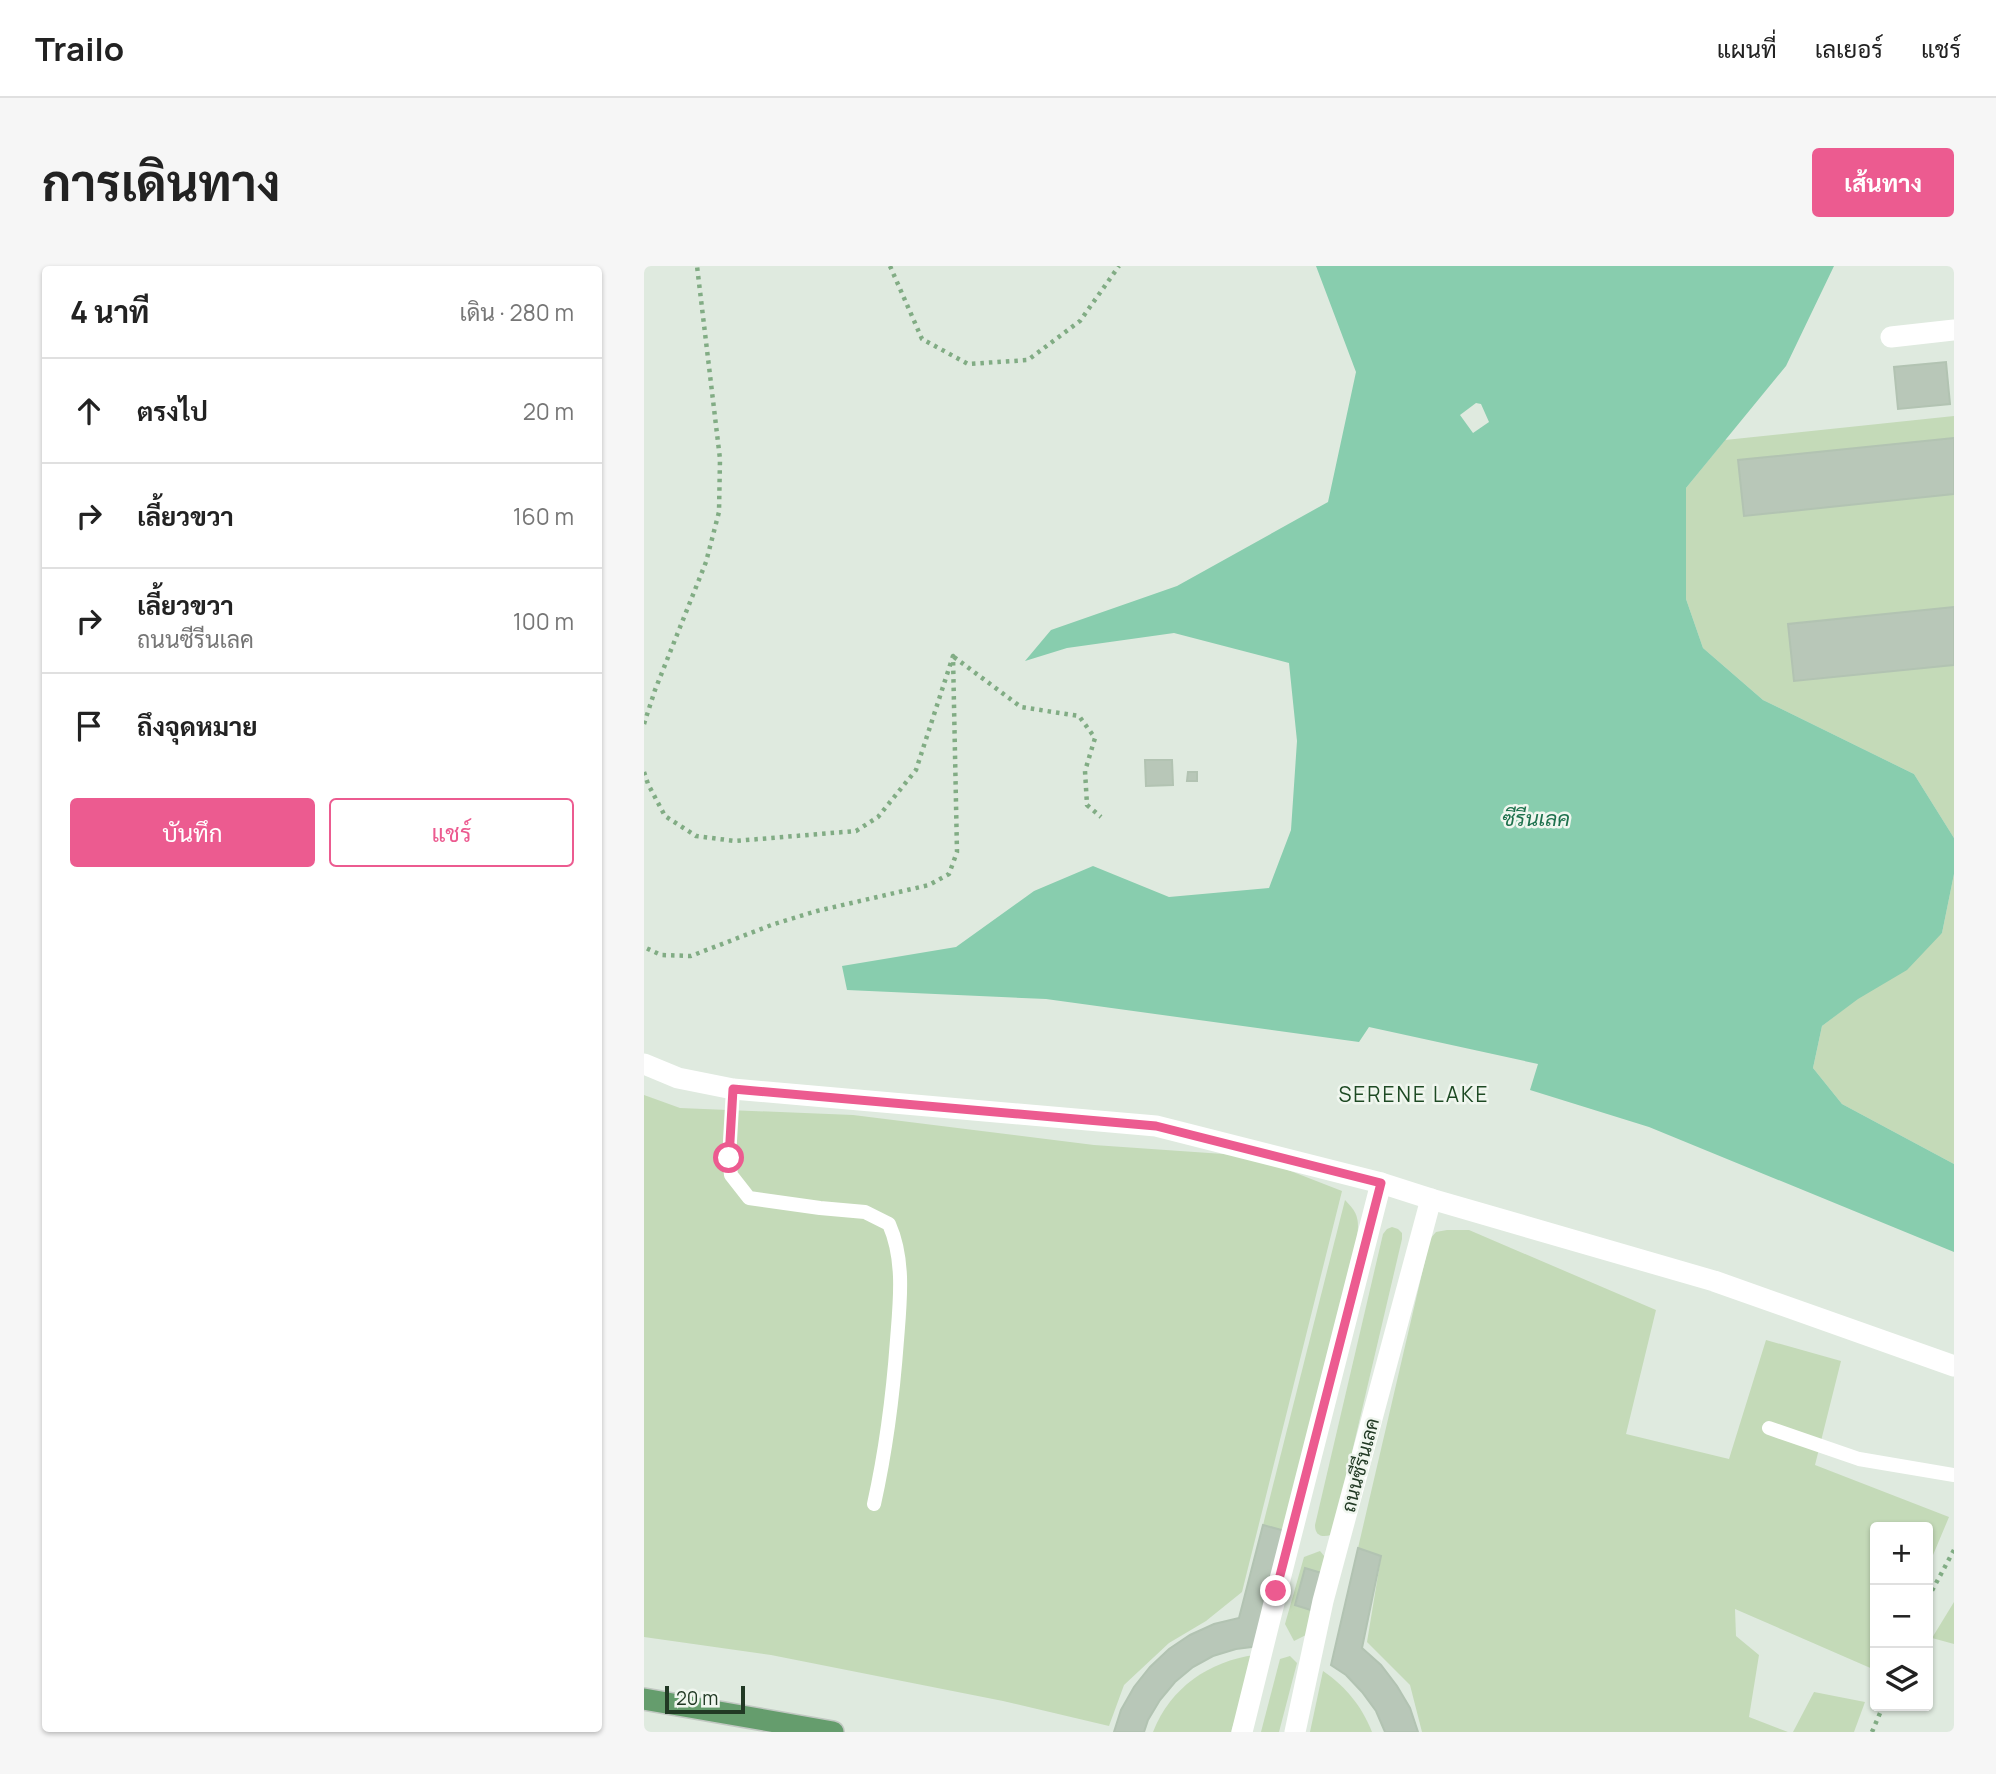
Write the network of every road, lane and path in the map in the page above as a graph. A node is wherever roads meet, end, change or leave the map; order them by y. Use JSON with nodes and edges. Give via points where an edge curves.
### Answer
{"nodes":[{"id":1,"x":697,"y":266,"type":"edge"},
{"id":2,"x":890,"y":266,"type":"edge"},
{"id":3,"x":1119,"y":266,"type":"edge"},
{"id":4,"x":1954,"y":330,"type":"edge"},
{"id":5,"x":1891,"y":337,"type":"dead end"},
{"id":6,"x":953,"y":656,"type":"junction"},
{"id":7,"x":644,"y":724,"type":"edge"},
{"id":8,"x":644,"y":772,"type":"edge"},
{"id":9,"x":1101,"y":817,"type":"dead end"},
{"id":10,"x":644,"y":947,"type":"edge"},
{"id":11,"x":644,"y":1064,"type":"edge"},
{"id":12,"x":733,"y":1089,"type":"junction"},
{"id":13,"x":1381,"y":1183,"type":"junction"},
{"id":14,"x":1431,"y":1199,"type":"junction"},
{"id":15,"x":1954,"y":1367,"type":"edge"},
{"id":16,"x":1769,"y":1428,"type":"dead end"},
{"id":17,"x":1954,"y":1475,"type":"edge"},
{"id":18,"x":874,"y":1504,"type":"dead end"},
{"id":19,"x":1954,"y":1550,"type":"edge"},
{"id":20,"x":1933,"y":1589,"type":"edge"},
{"id":21,"x":644,"y":1699,"type":"edge"},
{"id":22,"x":1881,"y":1711,"type":"edge"},
{"id":23,"x":834,"y":1732,"type":"edge"},
{"id":24,"x":1242,"y":1732,"type":"edge"},
{"id":25,"x":1295,"y":1732,"type":"edge"},
{"id":26,"x":1872,"y":1732,"type":"edge"}],
"edges":[{"from":1,"to":7,"type":"path","via":[[720,459],[719,512],[706,562]]},
{"from":2,"to":3,"type":"path","via":[[922,339],[968,364],[1028,360],[1080,321]]},
{"from":4,"to":5,"type":"street"},
{"from":6,"to":8,"type":"path","via":[[916,770],[878,817],[856,831],[735,841],[696,836],[665,817]]},
{"from":6,"to":9,"type":"path","via":[[1021,707],[1079,716],[1095,738],[1085,771],[1087,805]]},
{"from":6,"to":10,"type":"path","via":[[957,852],[949,874],[929,885],[774,924],[691,956],[661,955]]},
{"from":11,"to":12,"type":"street","via":[[678,1079]]},
{"from":12,"to":13,"type":"street","via":[[1156,1126]]},
{"from":12,"to":18,"type":"lane","via":[[731,1175],[749,1198],[865,1212],[889,1224],[897,1241],[900,1270],[893,1395]]},
{"from":13,"to":14,"type":"street"},
{"from":13,"to":24,"type":"street"},
{"from":14,"to":15,"type":"street","via":[[1714,1281]]},
{"from":14,"to":25,"type":"street","name":"ถนนซีรีนเลค","via":[[1323,1601]]},
{"from":16,"to":17,"type":"lane","via":[[1859,1459]]},
{"from":19,"to":20,"type":"path"},
{"from":21,"to":23,"type":"main road"},
{"from":22,"to":26,"type":"path"}]}
